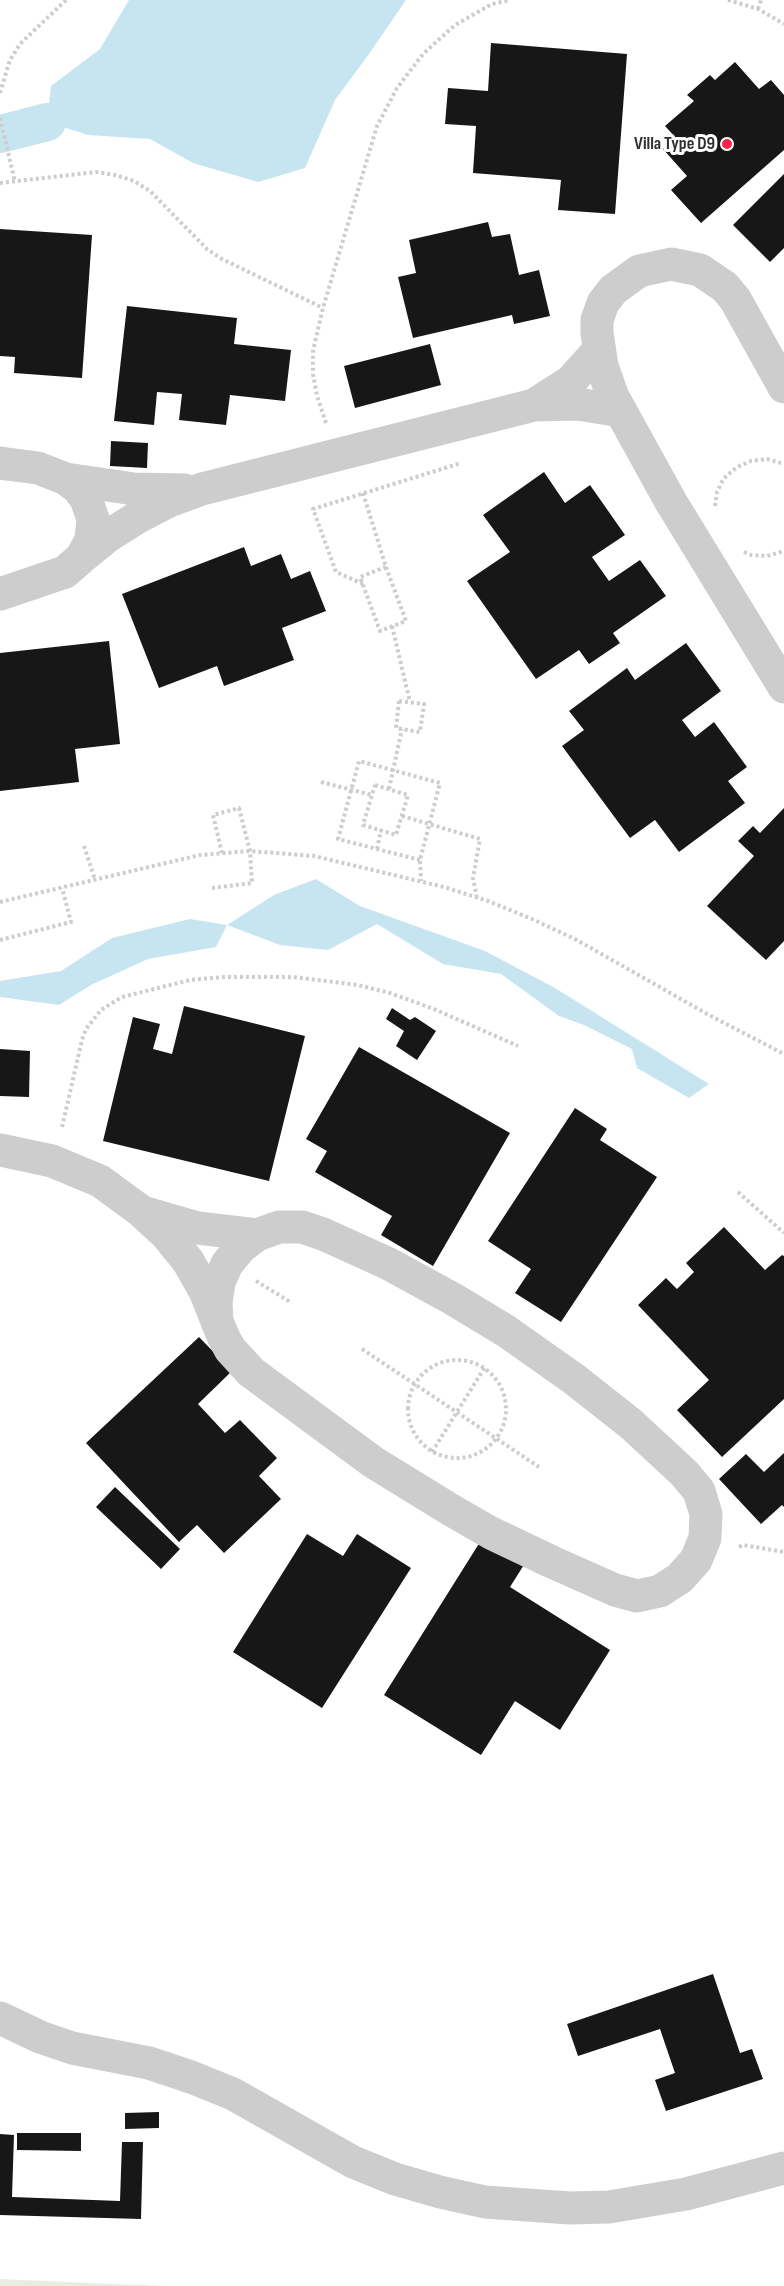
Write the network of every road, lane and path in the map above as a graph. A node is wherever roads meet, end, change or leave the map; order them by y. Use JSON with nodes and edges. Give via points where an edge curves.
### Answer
{"nodes":[{"id":1,"x":66,"y":0,"type":"edge"},
{"id":2,"x":510,"y":0,"type":"edge"},
{"id":3,"x":728,"y":0,"type":"edge"},
{"id":4,"x":761,"y":0,"type":"edge"},
{"id":5,"x":758,"y":9,"type":"junction"},
{"id":6,"x":784,"y":24,"type":"edge"},
{"id":7,"x":0,"y":93,"type":"edge"},
{"id":8,"x":0,"y":118,"type":"edge"},
{"id":9,"x":15,"y":182,"type":"junction"},
{"id":10,"x":0,"y":183,"type":"edge"},
{"id":11,"x":323,"y":308,"type":"junction"},
{"id":12,"x":599,"y":350,"type":"junction"},
{"id":13,"x":784,"y":387,"type":"edge"},
{"id":14,"x":534,"y":405,"type":"junction"},
{"id":15,"x":621,"y":411,"type":"junction"},
{"id":16,"x":337,"y":455,"type":"junction"},
{"id":17,"x":464,"y":462,"type":"dead end"},
{"id":18,"x":0,"y":463,"type":"edge"},
{"id":19,"x":784,"y":464,"type":"edge"},
{"id":20,"x":66,"y":479,"type":"junction"},
{"id":21,"x":202,"y":489,"type":"junction"},
{"id":22,"x":363,"y":493,"type":"junction"},
{"id":23,"x":716,"y":515,"type":"dead end"},
{"id":24,"x":736,"y":548,"type":"dead end"},
{"id":25,"x":784,"y":552,"type":"edge"},
{"id":26,"x":81,"y":558,"type":"junction"},
{"id":27,"x":386,"y":567,"type":"junction"},
{"id":28,"x":363,"y":584,"type":"junction"},
{"id":29,"x":0,"y":594,"type":"edge"},
{"id":30,"x":392,"y":626,"type":"junction"},
{"id":31,"x":784,"y":687,"type":"edge"},
{"id":32,"x":410,"y":702,"type":"junction"},
{"id":33,"x":402,"y":729,"type":"junction"},
{"id":34,"x":393,"y":770,"type":"junction"},
{"id":35,"x":321,"y":782,"type":"dead end"},
{"id":36,"x":352,"y":789,"type":"junction"},
{"id":37,"x":389,"y":789,"type":"junction"},
{"id":38,"x":372,"y":795,"type":"junction"},
{"id":39,"x":402,"y":816,"type":"junction"},
{"id":40,"x":429,"y":825,"type":"junction"},
{"id":41,"x":381,"y":831,"type":"junction"},
{"id":42,"x":84,"y":846,"type":"dead end"},
{"id":43,"x":377,"y":849,"type":"junction"},
{"id":44,"x":250,"y":851,"type":"junction"},
{"id":45,"x":222,"y":853,"type":"junction"},
{"id":46,"x":420,"y":860,"type":"junction"},
{"id":47,"x":95,"y":880,"type":"junction"},
{"id":48,"x":421,"y":881,"type":"junction"},
{"id":49,"x":62,"y":888,"type":"junction"},
{"id":50,"x":212,"y":888,"type":"dead end"},
{"id":51,"x":477,"y":898,"type":"junction"},
{"id":52,"x":0,"y":902,"type":"edge"},
{"id":53,"x":0,"y":940,"type":"edge"},
{"id":54,"x":518,"y":1046,"type":"dead end"},
{"id":55,"x":784,"y":1054,"type":"edge"},
{"id":56,"x":61,"y":1131,"type":"dead end"},
{"id":57,"x":0,"y":1150,"type":"edge"},
{"id":58,"x":738,"y":1192,"type":"dead end"},
{"id":59,"x":141,"y":1211,"type":"junction"},
{"id":60,"x":784,"y":1233,"type":"edge"},
{"id":61,"x":257,"y":1235,"type":"junction"},
{"id":62,"x":217,"y":1322,"type":"junction"},
{"id":63,"x":506,"y":1331,"type":"junction"},
{"id":64,"x":362,"y":1349,"type":"dead end"},
{"id":65,"x":484,"y":1368,"type":"junction"},
{"id":66,"x":414,"y":1384,"type":"junction"},
{"id":67,"x":457,"y":1412,"type":"junction"},
{"id":68,"x":497,"y":1439,"type":"junction"},
{"id":69,"x":432,"y":1452,"type":"junction"},
{"id":70,"x":539,"y":1467,"type":"dead end"},
{"id":71,"x":411,"y":1486,"type":"junction"},
{"id":72,"x":0,"y":2018,"type":"edge"},
{"id":73,"x":784,"y":2168,"type":"edge"}],
"edges":[{"from":1,"to":7,"type":"path","via":[[20,44],[10,60]]},
{"from":2,"to":11,"type":"path","via":[[492,4],[455,25],[423,54],[397,88],[377,126]]},
{"from":3,"to":5,"type":"path"},
{"from":4,"to":5,"type":"path"},
{"from":5,"to":6,"type":"path"},
{"from":8,"to":9,"type":"path"},
{"from":9,"to":10,"type":"path"},
{"from":9,"to":11,"type":"path","via":[[96,172],[134,181],[150,191],[220,258]]},
{"from":11,"to":16,"type":"path","via":[[313,351],[313,374]]},
{"from":12,"to":13,"type":"street","via":[[597,320],[613,290],[639,271],[671,264],[686,266],[700,270],[735,299]]},
{"from":12,"to":14,"type":"street","via":[[570,382]]},
{"from":12,"to":15,"type":"street"},
{"from":14,"to":15,"type":"street","via":[[578,404]]},
{"from":14,"to":16,"type":"street"},
{"from":15,"to":31,"type":"street","via":[[671,502]]},
{"from":16,"to":21,"type":"street"},
{"from":17,"to":22,"type":"path"},
{"from":18,"to":20,"type":"street","via":[[38,468]]},
{"from":19,"to":23,"type":"path","via":[[767,459],[737,467],[724,478],[717,492]]},
{"from":20,"to":21,"type":"street","via":[[134,489]]},
{"from":20,"to":26,"type":"street","via":[[86,499],[93,519],[91,540]]},
{"from":21,"to":26,"type":"street","via":[[138,517]]},
{"from":22,"to":27,"type":"path"},
{"from":22,"to":28,"type":"path","via":[[313,509],[336,572]]},
{"from":24,"to":25,"type":"path","via":[[751,555]]},
{"from":26,"to":29,"type":"street","via":[[65,572]]},
{"from":27,"to":28,"type":"path","via":[[360,577]]},
{"from":27,"to":30,"type":"path","via":[[406,621]]},
{"from":28,"to":30,"type":"path","via":[[380,630]]},
{"from":30,"to":32,"type":"path"},
{"from":32,"to":33,"type":"path","via":[[399,700],[396,728]]},
{"from":32,"to":33,"type":"path","via":[[424,704],[420,732]]},
{"from":33,"to":34,"type":"path"},
{"from":34,"to":36,"type":"path","via":[[359,761]]},
{"from":34,"to":37,"type":"path"},
{"from":34,"to":40,"type":"path","via":[[440,783]]},
{"from":35,"to":36,"type":"path"},
{"from":36,"to":38,"type":"path"},
{"from":36,"to":43,"type":"path","via":[[338,839]]},
{"from":37,"to":38,"type":"path","via":[[375,785]]},
{"from":37,"to":39,"type":"path","via":[[408,795]]},
{"from":38,"to":41,"type":"path","via":[[363,825]]},
{"from":39,"to":40,"type":"path"},
{"from":39,"to":41,"type":"path","via":[[396,835]]},
{"from":40,"to":46,"type":"path"},
{"from":40,"to":51,"type":"path","via":[[480,838],[473,878]]},
{"from":41,"to":43,"type":"path"},
{"from":42,"to":47,"type":"path"},
{"from":43,"to":46,"type":"path"},
{"from":44,"to":45,"type":"path"},
{"from":44,"to":45,"type":"path","via":[[239,808],[213,815]]},
{"from":44,"to":48,"type":"path","via":[[315,856]]},
{"from":44,"to":50,"type":"path","via":[[252,883]]},
{"from":45,"to":47,"type":"path"},
{"from":46,"to":48,"type":"path"},
{"from":47,"to":49,"type":"path"},
{"from":48,"to":51,"type":"path"},
{"from":49,"to":52,"type":"path"},
{"from":49,"to":53,"type":"path","via":[[71,922]]},
{"from":51,"to":55,"type":"path","via":[[575,939]]},
{"from":54,"to":56,"type":"path","via":[[434,1009],[358,985],[293,977],[190,980],[122,997],[101,1010],[82,1040]]},
{"from":57,"to":59,"type":"street","via":[[52,1161],[100,1181]]},
{"from":58,"to":60,"type":"path"},
{"from":59,"to":61,"type":"street","via":[[198,1228]]},
{"from":59,"to":62,"type":"street","via":[[188,1261]]},
{"from":61,"to":62,"type":"street","via":[[227,1264],[219,1282]]},
{"from":61,"to":63,"type":"street","via":[[279,1227],[302,1227],[323,1234],[389,1264]]},
{"from":62,"to":71,"type":"street","via":[[231,1349],[250,1372]]},
{"from":63,"to":65,"type":"path"},
{"from":63,"to":71,"type":"street","via":[[631,1424],[699,1491],[706,1514],[705,1538],[696,1560],[680,1578],[660,1591],[637,1596],[542,1558]]},
{"from":64,"to":66,"type":"path"},
{"from":65,"to":66,"type":"path","via":[[469,1361],[452,1360],[430,1368]]},
{"from":65,"to":67,"type":"path"},
{"from":65,"to":68,"type":"path","via":[[504,1392],[507,1409]]},
{"from":66,"to":67,"type":"path"},
{"from":66,"to":69,"type":"path","via":[[408,1400],[411,1428]]},
{"from":67,"to":68,"type":"path"},
{"from":67,"to":69,"type":"path"},
{"from":68,"to":69,"type":"path","via":[[472,1456],[443,1457]]},
{"from":68,"to":70,"type":"path"},
{"from":69,"to":71,"type":"path"},
{"from":72,"to":73,"type":"street","via":[[72,2048],[149,2063],[192,2077],[233,2094],[353,2162],[395,2179],[485,2202],[609,2207],[686,2194]]}]}
